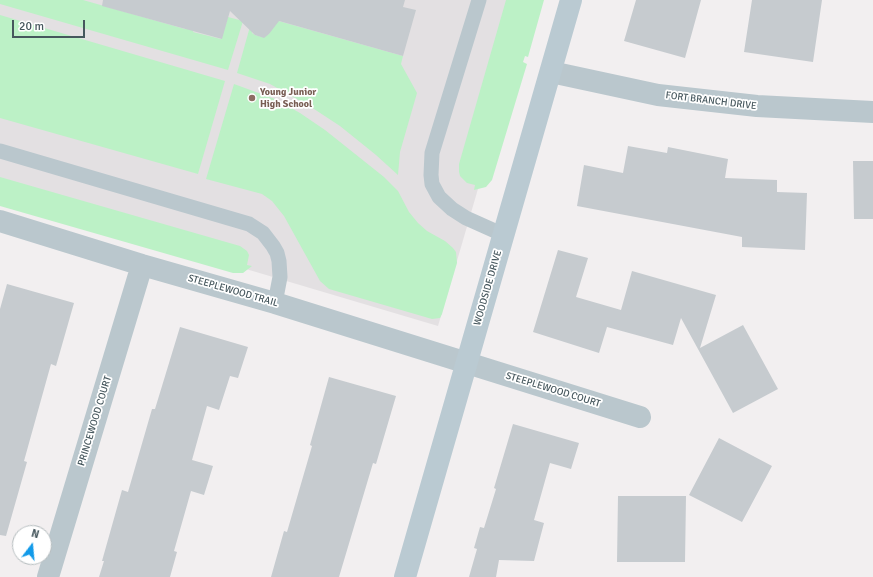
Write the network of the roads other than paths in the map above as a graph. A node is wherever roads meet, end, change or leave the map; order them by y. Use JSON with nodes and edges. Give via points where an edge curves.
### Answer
{"nodes":[{"id":1,"x":479,"y":0,"type":"edge"},
{"id":2,"x":571,"y":0,"type":"edge"},
{"id":3,"x":552,"y":72,"type":"junction"},
{"id":4,"x":873,"y":112,"type":"edge"},
{"id":5,"x":0,"y":151,"type":"edge"},
{"id":6,"x":0,"y":221,"type":"edge"},
{"id":7,"x":504,"y":235,"type":"junction"},
{"id":8,"x":142,"y":265,"type":"junction"},
{"id":9,"x":275,"y":303,"type":"junction"},
{"id":10,"x":466,"y":363,"type":"junction"},
{"id":11,"x":640,"y":416,"type":"dead end"},
{"id":12,"x":48,"y":577,"type":"edge"},
{"id":13,"x":405,"y":577,"type":"edge"}],
"edges":[{"from":1,"to":7,"type":"lane","via":[[432,154],[431,175],[432,184],[439,197],[452,209]]},
{"from":2,"to":3,"type":"street","name":"WOODSIDE DRIVE"},
{"from":3,"to":4,"type":"street","name":"FORT BRANCH DRIVE","via":[[658,95],[757,106]]},
{"from":3,"to":7,"type":"street","name":"WOODSIDE DRIVE"},
{"from":5,"to":9,"type":"lane","via":[[249,224],[263,233],[277,254],[280,277]]},
{"from":6,"to":8,"type":"street","name":"STEEPLEWOOD TRAIL"},
{"from":7,"to":10,"type":"street","name":"WOODSIDE DRIVE"},
{"from":8,"to":9,"type":"street","name":"STEEPLEWOOD TRAIL"},
{"from":8,"to":12,"type":"street","name":"PRINCEWOOD COURT"},
{"from":9,"to":10,"type":"street","name":"STEEPLEWOOD TRAIL"},
{"from":10,"to":11,"type":"street","name":"STEEPLEWOOD COURT"},
{"from":10,"to":13,"type":"street","name":"WOODSIDE DRIVE"}]}
